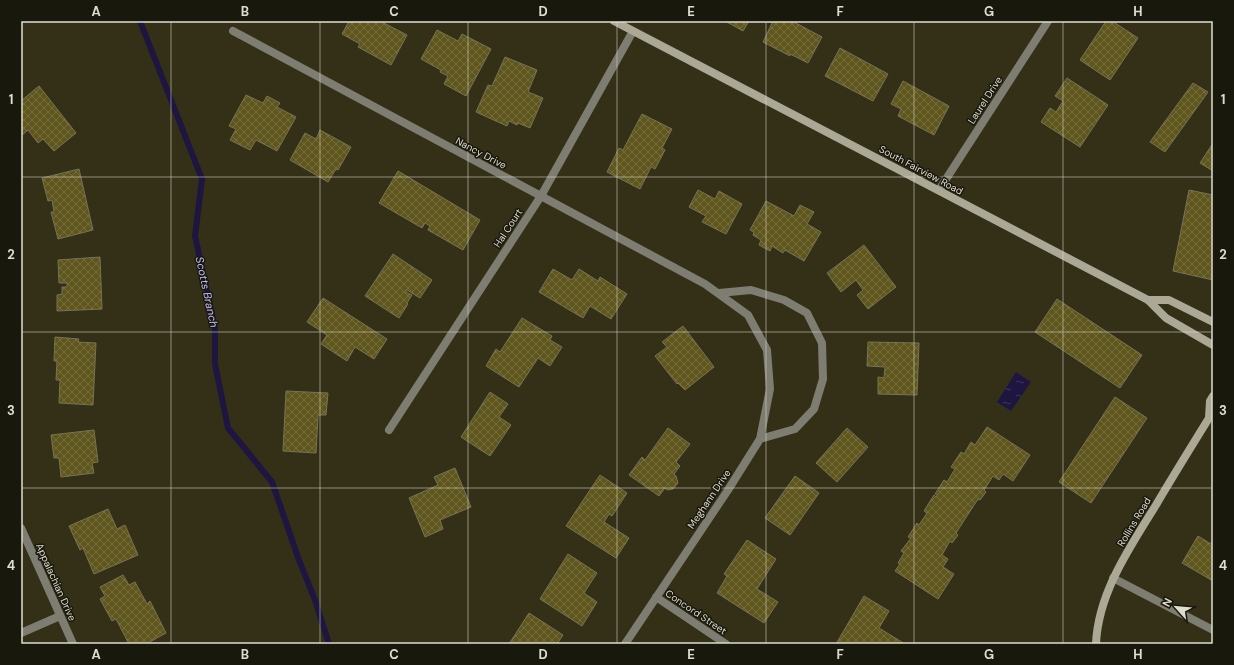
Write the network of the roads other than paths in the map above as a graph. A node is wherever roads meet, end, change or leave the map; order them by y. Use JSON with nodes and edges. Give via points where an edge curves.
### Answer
{"nodes":[{"id":1,"x":614,"y":21,"type":"edge"},
{"id":2,"x":1048,"y":21,"type":"edge"},
{"id":3,"x":233,"y":31,"type":"dead end"},
{"id":4,"x":633,"y":31,"type":"junction"},
{"id":5,"x":939,"y":190,"type":"junction"},
{"id":6,"x":542,"y":196,"type":"junction"},
{"id":7,"x":719,"y":293,"type":"junction"},
{"id":8,"x":1148,"y":300,"type":"junction"},
{"id":9,"x":1213,"y":322,"type":"edge"},
{"id":10,"x":1213,"y":345,"type":"edge"},
{"id":11,"x":767,"y":350,"type":"joint"},
{"id":12,"x":1213,"y":396,"type":"edge"},
{"id":13,"x":1211,"y":417,"type":"edge"},
{"id":14,"x":389,"y":430,"type":"dead end"},
{"id":15,"x":760,"y":439,"type":"junction"},
{"id":16,"x":21,"y":528,"type":"edge"},
{"id":17,"x":1113,"y":578,"type":"junction"},
{"id":18,"x":656,"y":596,"type":"junction"},
{"id":19,"x":60,"y":616,"type":"junction"},
{"id":20,"x":1213,"y":630,"type":"edge"},
{"id":21,"x":21,"y":633,"type":"edge"},
{"id":22,"x":73,"y":644,"type":"edge"},
{"id":23,"x":625,"y":644,"type":"edge"},
{"id":24,"x":726,"y":644,"type":"edge"},
{"id":25,"x":1096,"y":644,"type":"edge"}],
"edges":[{"from":1,"to":4,"type":"street","name":"South Fairview Road"},
{"from":2,"to":5,"type":"street","name":"Laurel Drive"},
{"from":3,"to":6,"type":"street","name":"Nancy Drive"},
{"from":4,"to":5,"type":"street","name":"South Fairview Road"},
{"from":4,"to":6,"type":"street","name":"Hal Court"},
{"from":5,"to":8,"type":"street","name":"South Fairview Road"},
{"from":6,"to":7,"type":"street","name":"Nancy Drive"},
{"from":6,"to":14,"type":"street","name":"Hal Court"},
{"from":7,"to":11,"type":"street","name":"Nancy Drive","via":[[748,315]]},
{"from":7,"to":15,"type":"street","via":[[751,290],[784,300],[807,313],[822,344],[823,379],[814,409],[795,429]]},
{"from":8,"to":9,"type":"street","via":[[1169,300]]},
{"from":8,"to":10,"type":"street","name":"South Fairview Road","via":[[1166,318]]},
{"from":11,"to":15,"type":"street","name":"Meghann Drive","via":[[770,390]]},
{"from":12,"to":13,"type":"street","name":"Rollins Road","via":[[1210,401]]},
{"from":13,"to":17,"type":"street","name":"Rollins Road"},
{"from":15,"to":18,"type":"street","name":"Meghann Drive"},
{"from":16,"to":19,"type":"street","name":"Appalachian Drive"},
{"from":17,"to":20,"type":"street"},
{"from":17,"to":25,"type":"street","name":"Rollins Road","via":[[1097,628]]},
{"from":18,"to":23,"type":"street","name":"Meghann Drive"},
{"from":18,"to":24,"type":"street","name":"Concord Street"},
{"from":19,"to":21,"type":"street"},
{"from":19,"to":22,"type":"street","name":"Appalachian Drive"}]}
